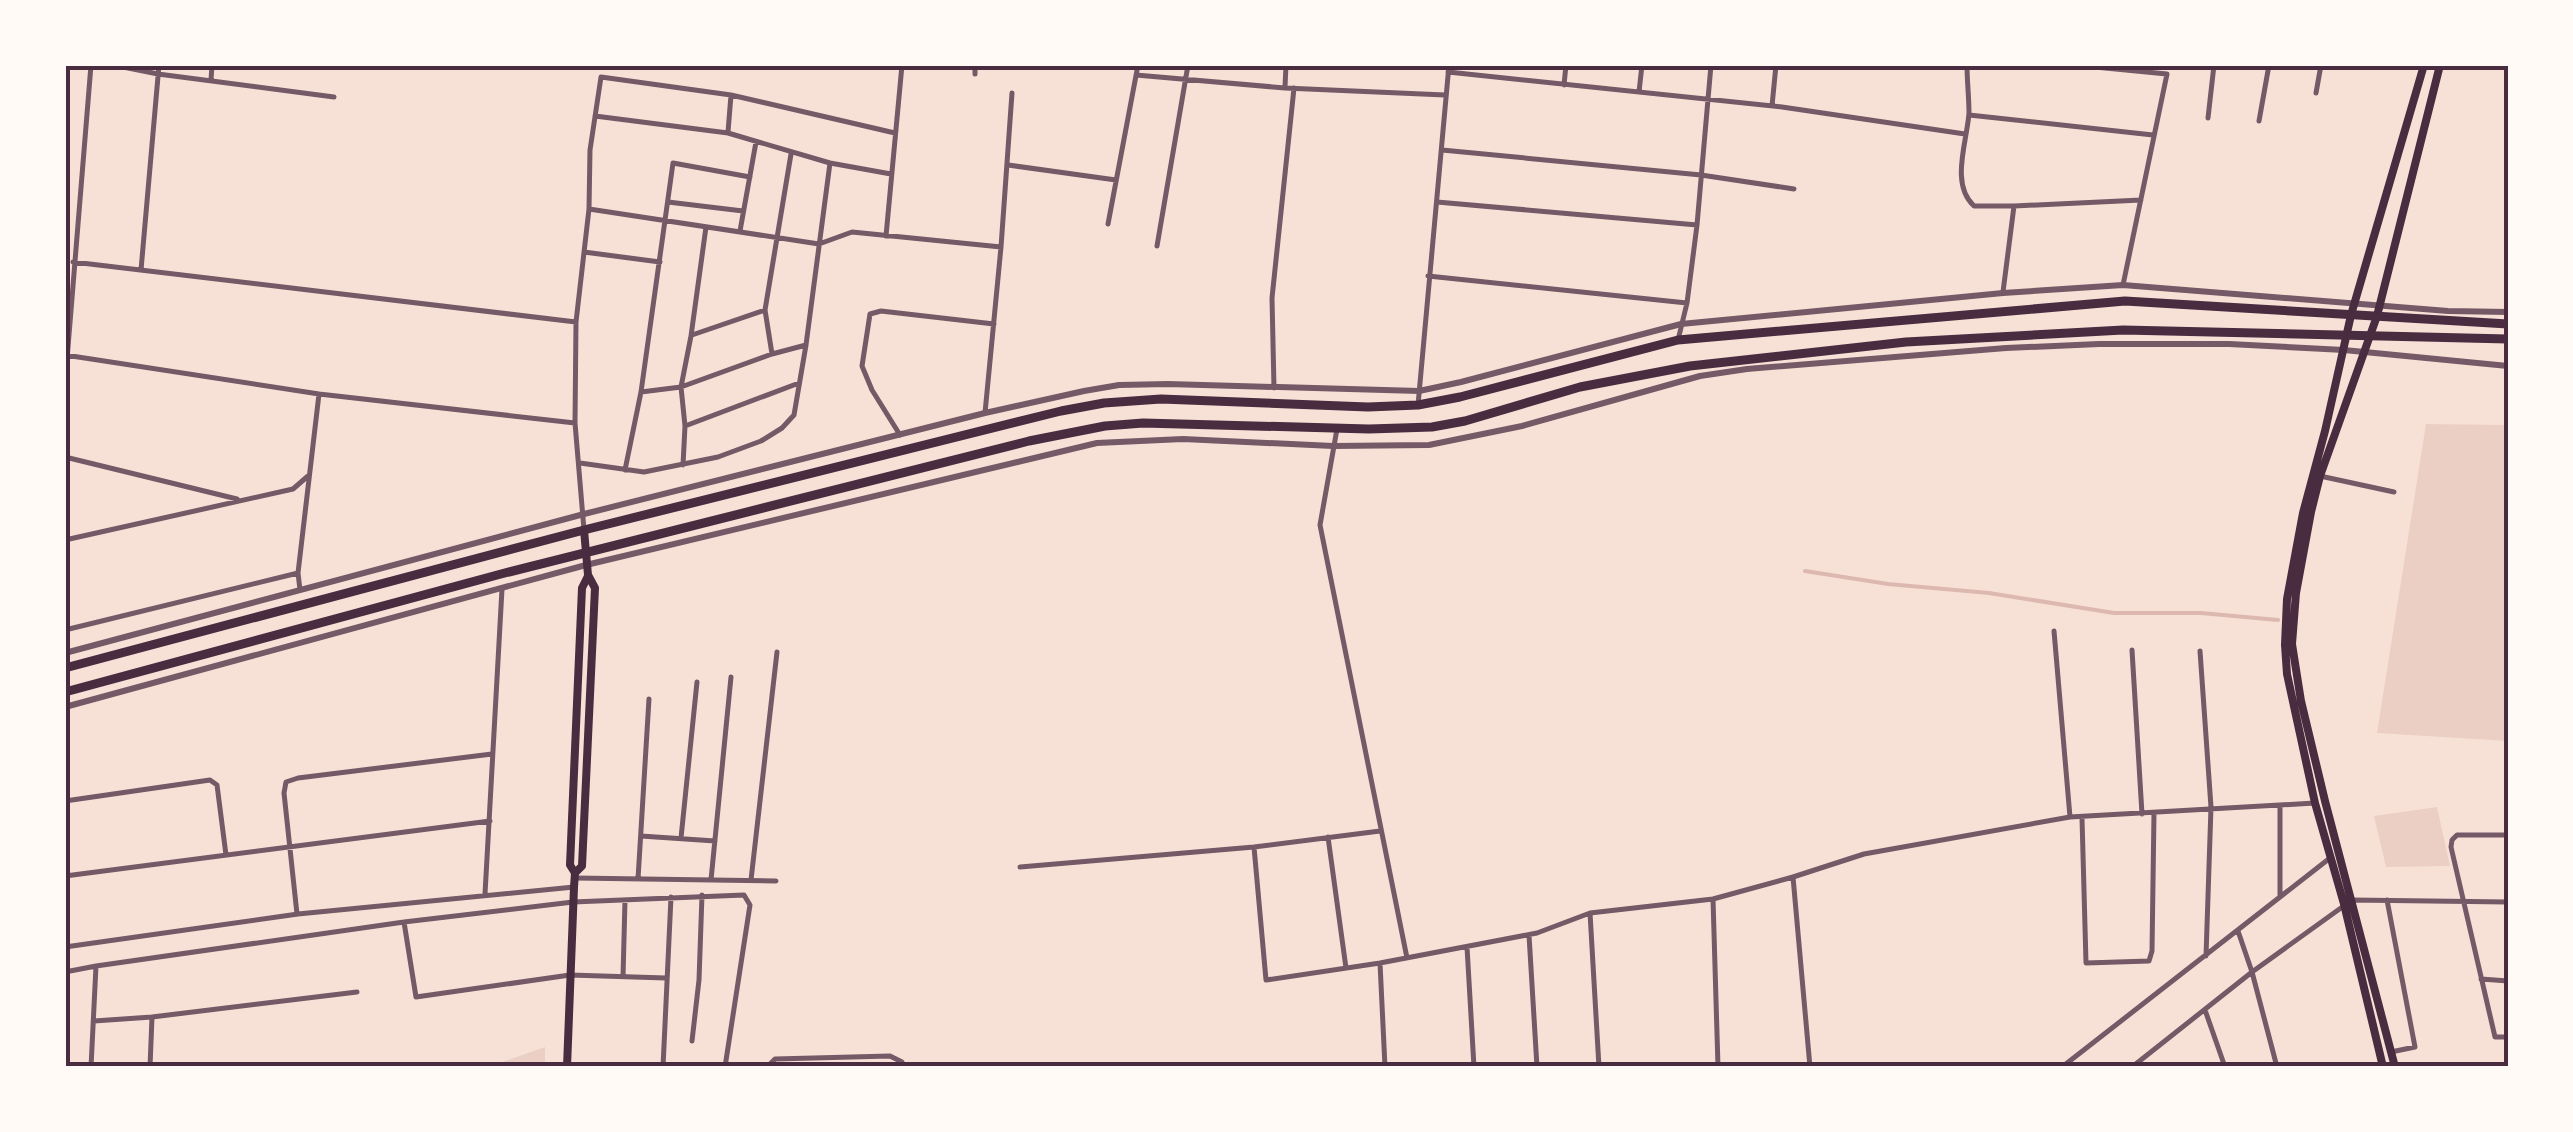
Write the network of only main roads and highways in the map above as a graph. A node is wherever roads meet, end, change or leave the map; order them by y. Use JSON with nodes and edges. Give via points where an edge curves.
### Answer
{"nodes":[{"id":1,"x":2424,"y":65,"type":"edge"},
{"id":2,"x":2440,"y":65,"type":"edge"},
{"id":3,"x":2179,"y":289,"type":"road end"},
{"id":4,"x":2178,"y":304,"type":"junction"},
{"id":5,"x":2351,"y":315,"type":"junction"},
{"id":6,"x":2377,"y":316,"type":"junction"},
{"id":7,"x":2508,"y":324,"type":"edge"},
{"id":8,"x":2150,"y":330,"type":"junction"},
{"id":9,"x":2347,"y":335,"type":"junction"},
{"id":10,"x":2006,"y":336,"type":"junction"},
{"id":11,"x":2369,"y":336,"type":"junction"},
{"id":12,"x":2508,"y":340,"type":"edge"},
{"id":13,"x":2149,"y":344,"type":"road end"},
{"id":14,"x":2006,"y":348,"type":"road end"},
{"id":15,"x":584,"y":530,"type":"junction"},
{"id":16,"x":586,"y":552,"type":"junction"},
{"id":17,"x":65,"y":668,"type":"edge"},
{"id":18,"x":65,"y":692,"type":"edge"},
{"id":19,"x":2348,"y":902,"type":"junction"},
{"id":20,"x":567,"y":1067,"type":"edge"},
{"id":21,"x":2383,"y":1067,"type":"edge"},
{"id":22,"x":2395,"y":1067,"type":"edge"}],
"edges":[{"from":1,"to":5,"type":"main road"},
{"from":2,"to":6,"type":"main road"},
{"from":3,"to":4,"type":"highway"},
{"from":4,"to":5,"type":"highway"},
{"from":4,"to":15,"type":"highway","via":[[2125,301],[1678,340],[1418,405],[1104,403]]},
{"from":5,"to":6,"type":"highway"},
{"from":5,"to":9,"type":"main road"},
{"from":6,"to":7,"type":"highway"},
{"from":6,"to":11,"type":"main road"},
{"from":8,"to":9,"type":"highway"},
{"from":8,"to":10,"type":"highway"},
{"from":8,"to":13,"type":"highway"},
{"from":9,"to":11,"type":"highway"},
{"from":9,"to":19,"type":"main road","via":[[2303,513],[2285,645],[2315,802]]},
{"from":10,"to":14,"type":"highway"},
{"from":10,"to":16,"type":"highway","via":[[1690,366],[1432,427],[1105,426]]},
{"from":11,"to":12,"type":"highway"},
{"from":11,"to":19,"type":"main road","via":[[2320,476],[2292,644]]},
{"from":15,"to":16,"type":"main road"},
{"from":15,"to":17,"type":"highway"},
{"from":16,"to":18,"type":"highway"},
{"from":16,"to":20,"type":"main road"},
{"from":19,"to":21,"type":"main road"},
{"from":19,"to":22,"type":"main road"}]}
